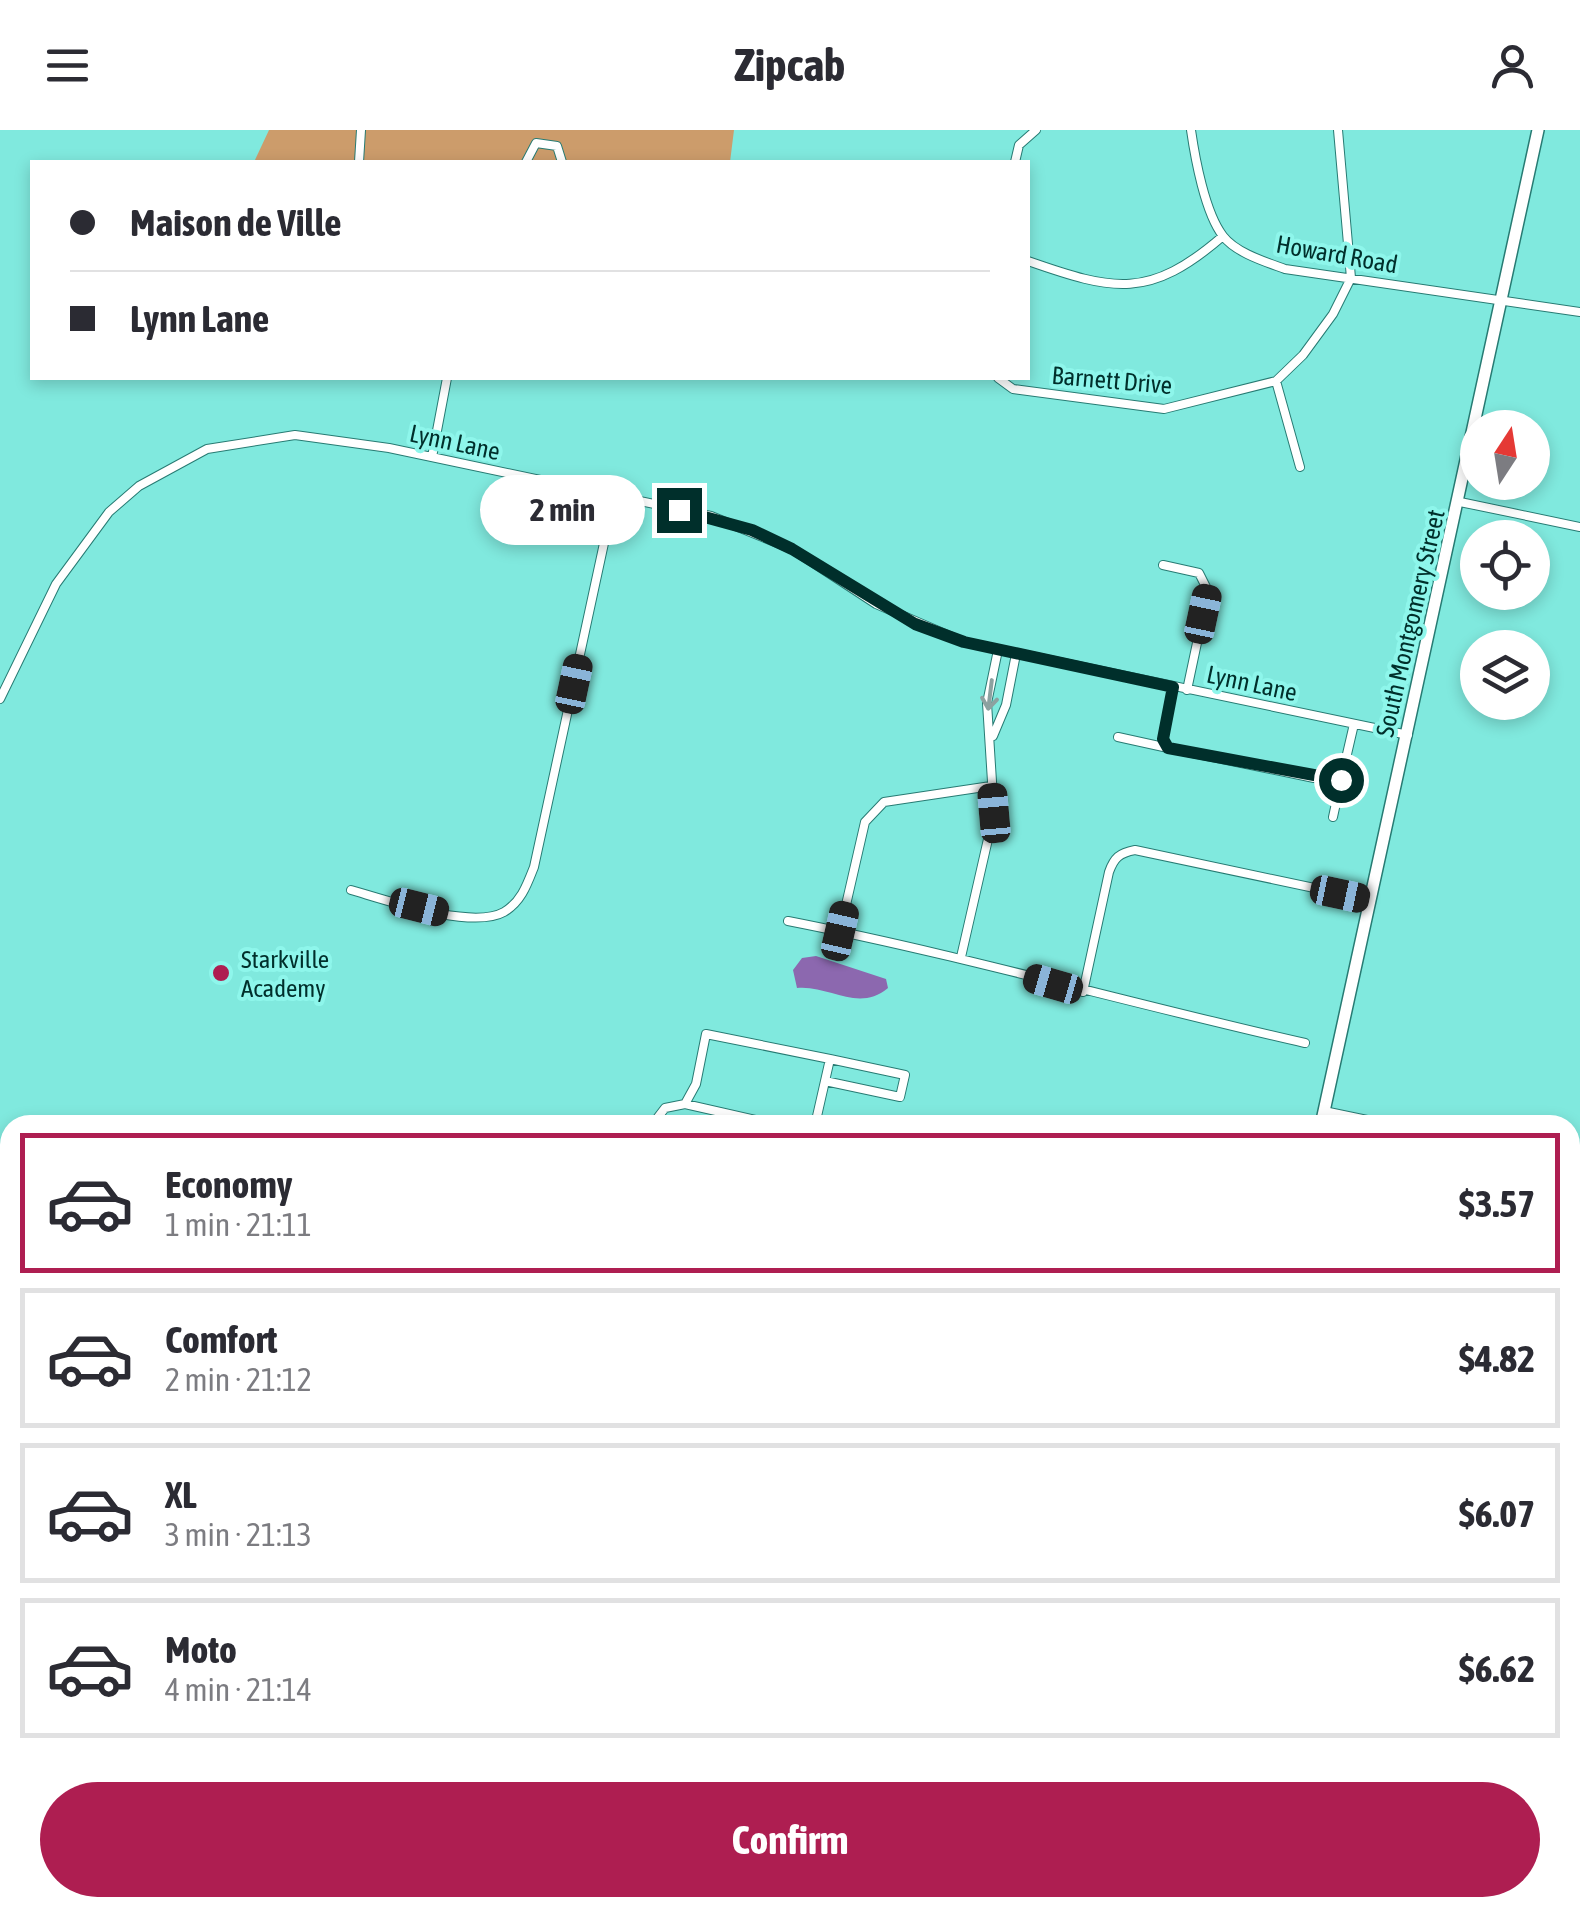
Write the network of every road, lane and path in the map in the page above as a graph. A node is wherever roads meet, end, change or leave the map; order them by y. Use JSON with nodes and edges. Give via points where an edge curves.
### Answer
{"nodes":[{"id":1,"x":361,"y":130,"type":"edge"},
{"id":2,"x":1036,"y":130,"type":"edge"},
{"id":3,"x":1191,"y":130,"type":"edge"},
{"id":4,"x":1338,"y":130,"type":"edge"},
{"id":5,"x":1538,"y":130,"type":"edge"},
{"id":6,"x":359,"y":160,"type":"edge"},
{"id":7,"x":527,"y":160,"type":"edge"},
{"id":8,"x":561,"y":160,"type":"edge"},
{"id":9,"x":1015,"y":160,"type":"edge"},
{"id":10,"x":1223,"y":236,"type":"junction"},
{"id":11,"x":1030,"y":262,"type":"edge"},
{"id":12,"x":1351,"y":278,"type":"junction"},
{"id":13,"x":1502,"y":299,"type":"junction"},
{"id":14,"x":1580,"y":312,"type":"edge"},
{"id":15,"x":448,"y":380,"type":"edge"},
{"id":16,"x":1001,"y":380,"type":"edge"},
{"id":17,"x":1276,"y":381,"type":"junction"},
{"id":18,"x":432,"y":458,"type":"junction"},
{"id":19,"x":1300,"y":467,"type":"dead end"},
{"id":20,"x":614,"y":497,"type":"junction"},
{"id":21,"x":1460,"y":502,"type":"junction"},
{"id":22,"x":1580,"y":527,"type":"edge"},
{"id":23,"x":1162,"y":565,"type":"dead end"},
{"id":24,"x":998,"y":650,"type":"junction"},
{"id":25,"x":1016,"y":654,"type":"junction"},
{"id":26,"x":1173,"y":687,"type":"junction"},
{"id":27,"x":1187,"y":690,"type":"junction"},
{"id":28,"x":0,"y":699,"type":"edge"},
{"id":29,"x":1354,"y":724,"type":"junction"},
{"id":30,"x":1408,"y":735,"type":"junction"},
{"id":31,"x":1118,"y":737,"type":"dead end"},
{"id":32,"x":991,"y":740,"type":"junction"},
{"id":33,"x":1168,"y":748,"type":"junction"},
{"id":34,"x":1341,"y":780,"type":"junction"},
{"id":35,"x":991,"y":786,"type":"junction"},
{"id":36,"x":1333,"y":816,"type":"dead end"},
{"id":37,"x":350,"y":890,"type":"dead end"},
{"id":38,"x":1371,"y":900,"type":"junction"},
{"id":39,"x":788,"y":920,"type":"dead end"},
{"id":40,"x":840,"y":931,"type":"junction"},
{"id":41,"x":961,"y":957,"type":"junction"},
{"id":42,"x":1084,"y":992,"type":"junction"},
{"id":43,"x":1305,"y":1043,"type":"dead end"},
{"id":44,"x":830,"y":1060,"type":"junction"},
{"id":45,"x":825,"y":1081,"type":"junction"},
{"id":46,"x":685,"y":1104,"type":"junction"},
{"id":47,"x":1324,"y":1111,"type":"junction"},
{"id":48,"x":660,"y":1115,"type":"edge"},
{"id":49,"x":734,"y":1115,"type":"edge"},
{"id":50,"x":818,"y":1115,"type":"edge"},
{"id":51,"x":1323,"y":1115,"type":"edge"},
{"id":52,"x":1343,"y":1115,"type":"edge"}],
"edges":[{"from":1,"to":6,"type":"street"},
{"from":2,"to":9,"type":"street","via":[[1019,145]]},
{"from":3,"to":10,"type":"street","via":[[1196,165]]},
{"from":4,"to":12,"type":"street"},
{"from":5,"to":13,"type":"street","name":"South Montgomery Street"},
{"from":7,"to":8,"type":"street","via":[[536,143],[546,142],[557,146]]},
{"from":10,"to":11,"type":"street","via":[[1180,269],[1141,284],[1097,285]]},
{"from":10,"to":12,"type":"street","name":"Howard Road","via":[[1285,269]]},
{"from":12,"to":13,"type":"street","name":"Howard Road"},
{"from":12,"to":17,"type":"street","via":[[1304,354]]},
{"from":13,"to":14,"type":"street","name":"Howard Road"},
{"from":13,"to":21,"type":"street","name":"South Montgomery Street"},
{"from":15,"to":18,"type":"street"},
{"from":16,"to":17,"type":"street","name":"Barnett Drive","via":[[1013,389],[1164,410]]},
{"from":17,"to":19,"type":"street"},
{"from":18,"to":20,"type":"street","name":"Lynn Lane"},
{"from":18,"to":28,"type":"street","name":"Lynn Lane","via":[[295,435],[207,449],[172,466],[109,512],[80,546]]},
{"from":20,"to":24,"type":"street","name":"Lynn Lane","via":[[752,530],[915,624]]},
{"from":20,"to":37,"type":"street","via":[[534,867],[521,898],[495,916],[474,918]]},
{"from":21,"to":22,"type":"street"},
{"from":21,"to":30,"type":"street","name":"South Montgomery Street"},
{"from":23,"to":27,"type":"street","via":[[1198,574],[1208,590]]},
{"from":24,"to":25,"type":"street","name":"Lynn Lane"},
{"from":24,"to":32,"type":"street","one_way":true,"via":[[987,704]]},
{"from":25,"to":26,"type":"street","name":"Lynn Lane"},
{"from":25,"to":32,"type":"street"},
{"from":26,"to":27,"type":"street","name":"Lynn Lane"},
{"from":26,"to":33,"type":"street","via":[[1163,739]]},
{"from":27,"to":29,"type":"street","name":"Lynn Lane"},
{"from":29,"to":30,"type":"street","name":"Lynn Lane"},
{"from":29,"to":34,"type":"street"},
{"from":30,"to":38,"type":"street","name":"South Montgomery Street"},
{"from":31,"to":33,"type":"street"},
{"from":32,"to":35,"type":"street"},
{"from":33,"to":34,"type":"street"},
{"from":34,"to":36,"type":"street"},
{"from":35,"to":40,"type":"street","via":[[884,802],[872,810]]},
{"from":35,"to":41,"type":"street","via":[[994,813]]},
{"from":38,"to":42,"type":"street","via":[[1123,852],[1109,872]]},
{"from":38,"to":47,"type":"street","name":"South Montgomery Street"},
{"from":39,"to":40,"type":"street"},
{"from":40,"to":41,"type":"street"},
{"from":41,"to":42,"type":"street"},
{"from":42,"to":43,"type":"street"},
{"from":44,"to":45,"type":"street"},
{"from":44,"to":45,"type":"street","via":[[905,1075],[900,1097]]},
{"from":44,"to":46,"type":"street","via":[[706,1034]]},
{"from":45,"to":50,"type":"street"},
{"from":46,"to":48,"type":"street"},
{"from":46,"to":49,"type":"street"},
{"from":47,"to":51,"type":"street","name":"South Montgomery Street"},
{"from":47,"to":52,"type":"street"}]}
